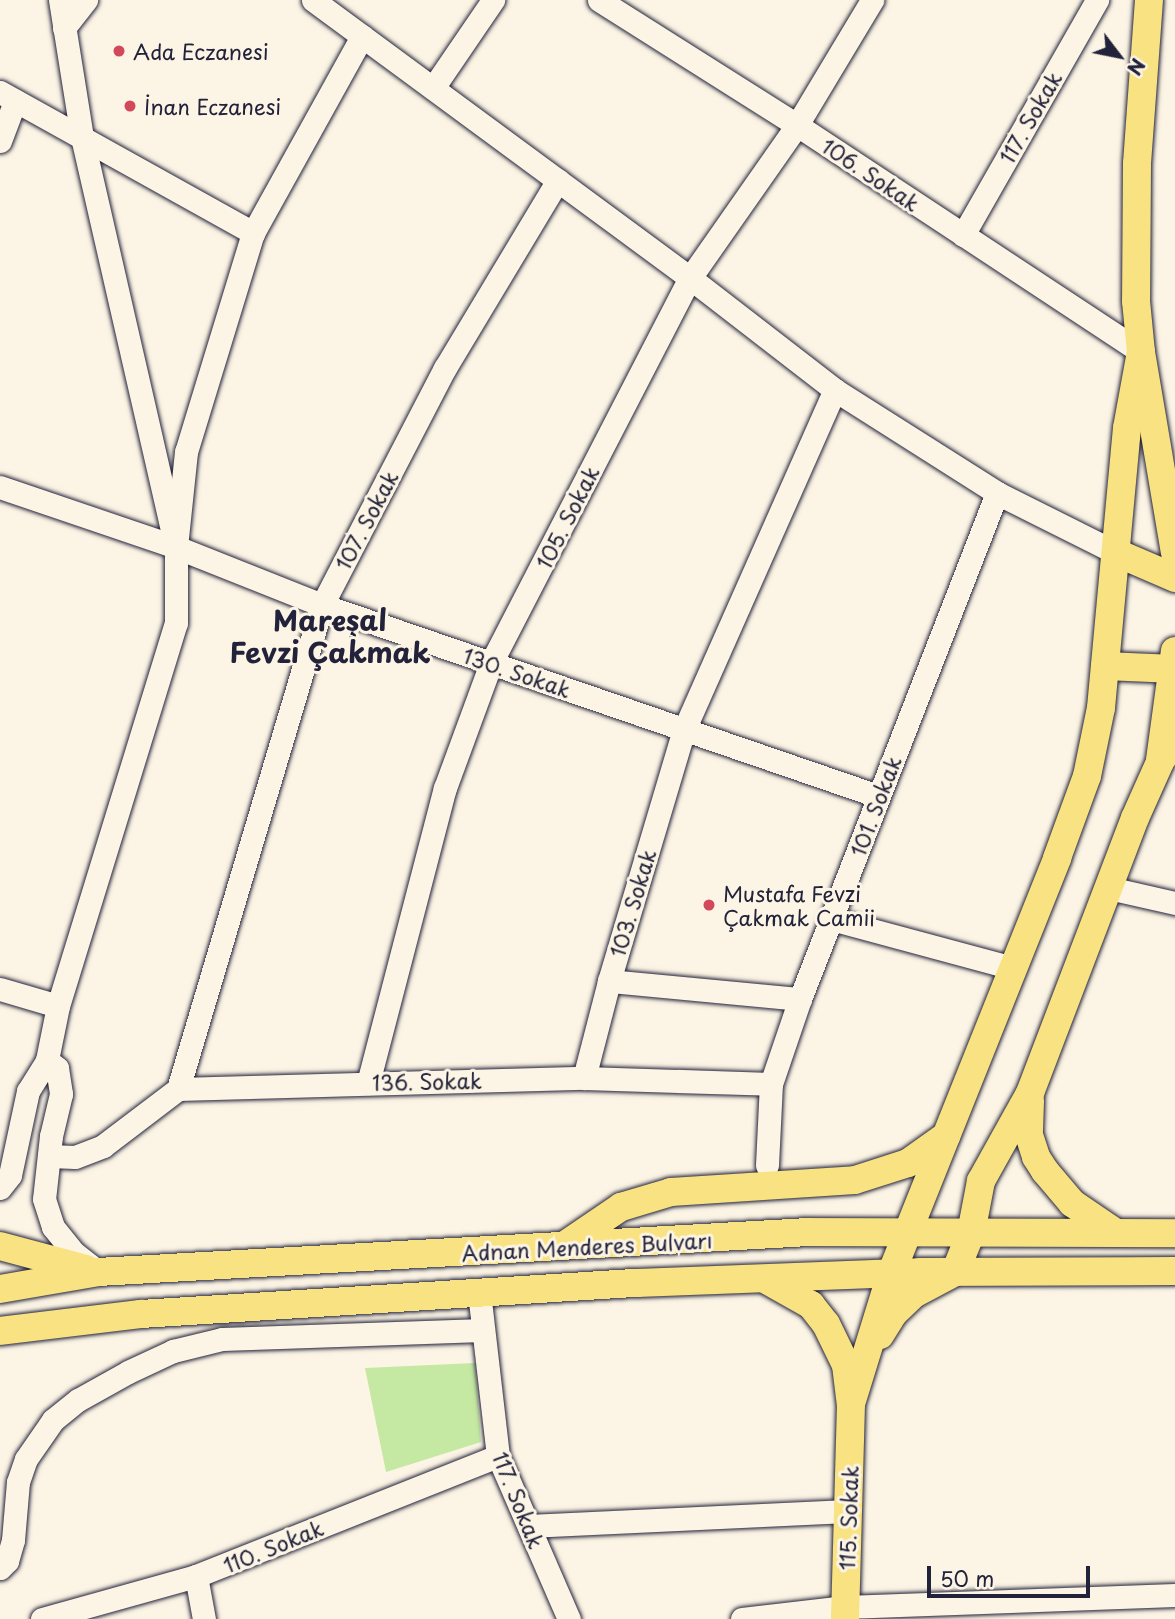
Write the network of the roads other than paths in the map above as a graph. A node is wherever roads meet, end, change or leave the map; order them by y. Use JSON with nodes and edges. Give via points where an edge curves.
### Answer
{"nodes":[{"id":1,"x":60,"y":0,"type":"edge"},
{"id":2,"x":86,"y":0,"type":"edge"},
{"id":3,"x":313,"y":0,"type":"edge"},
{"id":4,"x":494,"y":0,"type":"edge"},
{"id":5,"x":599,"y":0,"type":"edge"},
{"id":6,"x":872,"y":0,"type":"edge"},
{"id":7,"x":1097,"y":0,"type":"edge"},
{"id":8,"x":1149,"y":0,"type":"edge"},
{"id":9,"x":629,"y":8,"type":"edge"},
{"id":10,"x":64,"y":28,"type":"junction"},
{"id":11,"x":362,"y":36,"type":"junction"},
{"id":12,"x":433,"y":88,"type":"junction"},
{"id":13,"x":8,"y":97,"type":"edge"},
{"id":14,"x":797,"y":125,"type":"junction"},
{"id":15,"x":82,"y":137,"type":"junction"},
{"id":16,"x":0,"y":141,"type":"edge"},
{"id":17,"x":558,"y":180,"type":"junction"},
{"id":18,"x":253,"y":233,"type":"junction"},
{"id":19,"x":963,"y":235,"type":"junction"},
{"id":20,"x":690,"y":278,"type":"junction"},
{"id":21,"x":1141,"y":352,"type":"junction"},
{"id":22,"x":835,"y":390,"type":"junction"},
{"id":23,"x":1,"y":492,"type":"edge"},
{"id":24,"x":997,"y":493,"type":"junction"},
{"id":25,"x":176,"y":547,"type":"junction"},
{"id":26,"x":1175,"y":552,"type":"edge"},
{"id":27,"x":1117,"y":553,"type":"junction"},
{"id":28,"x":1175,"y":578,"type":"edge"},
{"id":29,"x":322,"y":605,"type":"junction"},
{"id":30,"x":491,"y":663,"type":"junction"},
{"id":31,"x":1174,"y":663,"type":"edge"},
{"id":32,"x":1105,"y":666,"type":"junction"},
{"id":33,"x":684,"y":730,"type":"junction"},
{"id":34,"x":1175,"y":738,"type":"edge"},
{"id":35,"x":1160,"y":762,"type":"junction"},
{"id":36,"x":878,"y":796,"type":"junction"},
{"id":37,"x":1109,"y":888,"type":"junction"},
{"id":38,"x":1175,"y":903,"type":"edge"},
{"id":39,"x":831,"y":919,"type":"junction"},
{"id":40,"x":1013,"y":968,"type":"junction"},
{"id":41,"x":609,"y":981,"type":"junction"},
{"id":42,"x":0,"y":989,"type":"edge"},
{"id":43,"x":800,"y":999,"type":"junction"},
{"id":44,"x":58,"y":1006,"type":"junction"},
{"id":45,"x":47,"y":1060,"type":"junction"},
{"id":46,"x":584,"y":1078,"type":"junction"},
{"id":47,"x":368,"y":1083,"type":"junction"},
{"id":48,"x":771,"y":1084,"type":"junction"},
{"id":49,"x":178,"y":1088,"type":"junction"},
{"id":50,"x":1030,"y":1093,"type":"junction"},
{"id":51,"x":946,"y":1136,"type":"junction"},
{"id":52,"x":49,"y":1156,"type":"junction"},
{"id":53,"x":767,"y":1166,"type":"dead end"},
{"id":54,"x":0,"y":1188,"type":"edge"},
{"id":55,"x":910,"y":1233,"type":"junction"},
{"id":56,"x":971,"y":1233,"type":"junction"},
{"id":57,"x":1116,"y":1233,"type":"junction"},
{"id":58,"x":1175,"y":1233,"type":"edge"},
{"id":59,"x":565,"y":1245,"type":"junction"},
{"id":60,"x":0,"y":1247,"type":"edge"},
{"id":61,"x":1175,"y":1271,"type":"edge"},
{"id":62,"x":99,"y":1272,"type":"junction"},
{"id":63,"x":955,"y":1272,"type":"junction"},
{"id":64,"x":891,"y":1273,"type":"junction"},
{"id":65,"x":762,"y":1278,"type":"junction"},
{"id":66,"x":0,"y":1289,"type":"edge"},
{"id":67,"x":479,"y":1292,"type":"junction"},
{"id":68,"x":44,"y":1325,"type":"junction"},
{"id":69,"x":483,"y":1330,"type":"junction"},
{"id":70,"x":0,"y":1331,"type":"edge"},
{"id":71,"x":0,"y":1353,"type":"edge"},
{"id":72,"x":851,"y":1410,"type":"junction"},
{"id":73,"x":498,"y":1457,"type":"junction"},
{"id":74,"x":847,"y":1511,"type":"junction"},
{"id":75,"x":529,"y":1526,"type":"junction"},
{"id":76,"x":0,"y":1568,"type":"edge"},
{"id":77,"x":196,"y":1576,"type":"junction"},
{"id":78,"x":1175,"y":1595,"type":"edge"},
{"id":79,"x":1052,"y":1609,"type":"edge"},
{"id":80,"x":845,"y":1613,"type":"edge"},
{"id":81,"x":42,"y":1619,"type":"edge"},
{"id":82,"x":204,"y":1619,"type":"edge"},
{"id":83,"x":569,"y":1619,"type":"edge"},
{"id":84,"x":742,"y":1619,"type":"edge"}],
"edges":[{"from":1,"to":10,"type":"street"},
{"from":2,"to":10,"type":"street"},
{"from":3,"to":11,"type":"street"},
{"from":4,"to":12,"type":"street"},
{"from":5,"to":9,"type":"street","name":"106. Sokak"},
{"from":6,"to":14,"type":"street","name":"105. Sokak"},
{"from":7,"to":19,"type":"street","name":"117. Sokak"},
{"from":8,"to":21,"type":"main road","via":[[1137,164],[1136,301]]},
{"from":9,"to":14,"type":"street","name":"106. Sokak"},
{"from":10,"to":15,"type":"street"},
{"from":11,"to":12,"type":"street"},
{"from":11,"to":18,"type":"street"},
{"from":12,"to":17,"type":"street"},
{"from":13,"to":15,"type":"street"},
{"from":13,"to":16,"type":"street"},
{"from":14,"to":19,"type":"street","name":"106. Sokak"},
{"from":14,"to":20,"type":"street","name":"105. Sokak"},
{"from":15,"to":18,"type":"street"},
{"from":15,"to":25,"type":"street"},
{"from":17,"to":20,"type":"street"},
{"from":17,"to":29,"type":"street","name":"107. Sokak","via":[[445,368]]},
{"from":18,"to":25,"type":"street","via":[[186,452]]},
{"from":19,"to":21,"type":"street","name":"106. Sokak"},
{"from":20,"to":22,"type":"street"},
{"from":20,"to":30,"type":"street","name":"105. Sokak"},
{"from":21,"to":26,"type":"main road"},
{"from":21,"to":27,"type":"main road","via":[[1127,428]]},
{"from":22,"to":24,"type":"street"},
{"from":22,"to":33,"type":"street","name":"103. Sokak"},
{"from":23,"to":25,"type":"street","name":"130. Sokak"},
{"from":24,"to":27,"type":"street"},
{"from":24,"to":36,"type":"street","name":"101. Sokak"},
{"from":25,"to":29,"type":"street","name":"130. Sokak"},
{"from":25,"to":44,"type":"street","via":[[176,623]]},
{"from":27,"to":28,"type":"main road"},
{"from":27,"to":32,"type":"main road"},
{"from":29,"to":30,"type":"street","name":"130. Sokak"},
{"from":29,"to":49,"type":"street","name":"107. Sokak"},
{"from":30,"to":33,"type":"street","name":"130. Sokak"},
{"from":30,"to":47,"type":"street","name":"105. Sokak","via":[[445,788]]},
{"from":31,"to":32,"type":"main road"},
{"from":31,"to":35,"type":"main road"},
{"from":32,"to":40,"type":"main road","via":[[1087,776]]},
{"from":33,"to":36,"type":"street","name":"130. Sokak"},
{"from":33,"to":41,"type":"street","name":"103. Sokak"},
{"from":34,"to":35,"type":"main road"},
{"from":35,"to":37,"type":"main road"},
{"from":36,"to":39,"type":"street","name":"101. Sokak"},
{"from":37,"to":38,"type":"street"},
{"from":37,"to":50,"type":"main road"},
{"from":39,"to":40,"type":"street"},
{"from":39,"to":43,"type":"street","name":"101. Sokak"},
{"from":40,"to":51,"type":"main road"},
{"from":41,"to":43,"type":"street"},
{"from":41,"to":46,"type":"street","name":"103. Sokak"},
{"from":42,"to":44,"type":"street"},
{"from":43,"to":48,"type":"street","name":"101. Sokak"},
{"from":44,"to":45,"type":"street"},
{"from":45,"to":52,"type":"street","via":[[57,1068],[61,1094]]},
{"from":45,"to":54,"type":"street","via":[[28,1091],[10,1175]]},
{"from":46,"to":47,"type":"street","name":"136. Sokak"},
{"from":46,"to":48,"type":"street","name":"136. Sokak"},
{"from":47,"to":49,"type":"street","name":"136. Sokak"},
{"from":48,"to":53,"type":"street","name":"101. Sokak"},
{"from":49,"to":52,"type":"street","via":[[103,1146],[75,1157]]},
{"from":50,"to":56,"type":"main road","via":[[981,1181]]},
{"from":50,"to":57,"type":"main road","via":[[1029,1135],[1036,1157],[1072,1203]]},
{"from":51,"to":55,"type":"main road"},
{"from":51,"to":59,"type":"main road","via":[[908,1163],[855,1180],[671,1192],[621,1207]]},
{"from":52,"to":62,"type":"street","via":[[44,1199],[53,1227],[73,1252]]},
{"from":55,"to":56,"type":"main road","name":"Adnan Menderes Bulvarı"},
{"from":55,"to":59,"type":"main road","name":"Adnan Menderes Bulvarı"},
{"from":55,"to":64,"type":"main road"},
{"from":56,"to":57,"type":"main road","name":"Adnan Menderes Bulvarı"},
{"from":56,"to":63,"type":"main road"},
{"from":57,"to":58,"type":"main road","name":"Adnan Menderes Bulvarı"},
{"from":59,"to":62,"type":"main road","name":"Adnan Menderes Bulvarı"},
{"from":60,"to":62,"type":"main road"},
{"from":61,"to":63,"type":"main road","name":"Adnan Menderes Bulvarı"},
{"from":62,"to":66,"type":"main road","name":"Adnan Menderes Bulvarı"},
{"from":63,"to":64,"type":"main road","name":"Adnan Menderes Bulvarı"},
{"from":63,"to":72,"type":"main road","name":"115. Sokak","via":[[914,1294],[893,1314],[877,1340]]},
{"from":64,"to":65,"type":"main road","name":"Adnan Menderes Bulvarı"},
{"from":64,"to":72,"type":"main road"},
{"from":65,"to":67,"type":"main road","name":"Adnan Menderes Bulvarı"},
{"from":65,"to":72,"type":"main road","via":[[811,1305],[826,1324],[846,1365]]},
{"from":67,"to":68,"type":"main road","name":"Adnan Menderes Bulvarı","via":[[141,1314]]},
{"from":67,"to":69,"type":"street","name":"117. Sokak"},
{"from":68,"to":70,"type":"main road","name":"Adnan Menderes Bulvarı"},
{"from":68,"to":71,"type":"main road"},
{"from":69,"to":73,"type":"street","name":"117. Sokak"},
{"from":69,"to":76,"type":"street","via":[[222,1339],[173,1351],[128,1372],[53,1420],[26,1458],[13,1540]]},
{"from":72,"to":74,"type":"main road","name":"115. Sokak"},
{"from":73,"to":75,"type":"street","name":"117. Sokak"},
{"from":73,"to":77,"type":"street","name":"110. Sokak"},
{"from":74,"to":75,"type":"street"},
{"from":74,"to":80,"type":"main road","name":"115. Sokak"},
{"from":75,"to":83,"type":"street","name":"117. Sokak"},
{"from":77,"to":81,"type":"street","name":"110. Sokak"},
{"from":77,"to":82,"type":"street"},
{"from":78,"to":79,"type":"street"},
{"from":79,"to":80,"type":"street"},
{"from":80,"to":84,"type":"street"}]}
